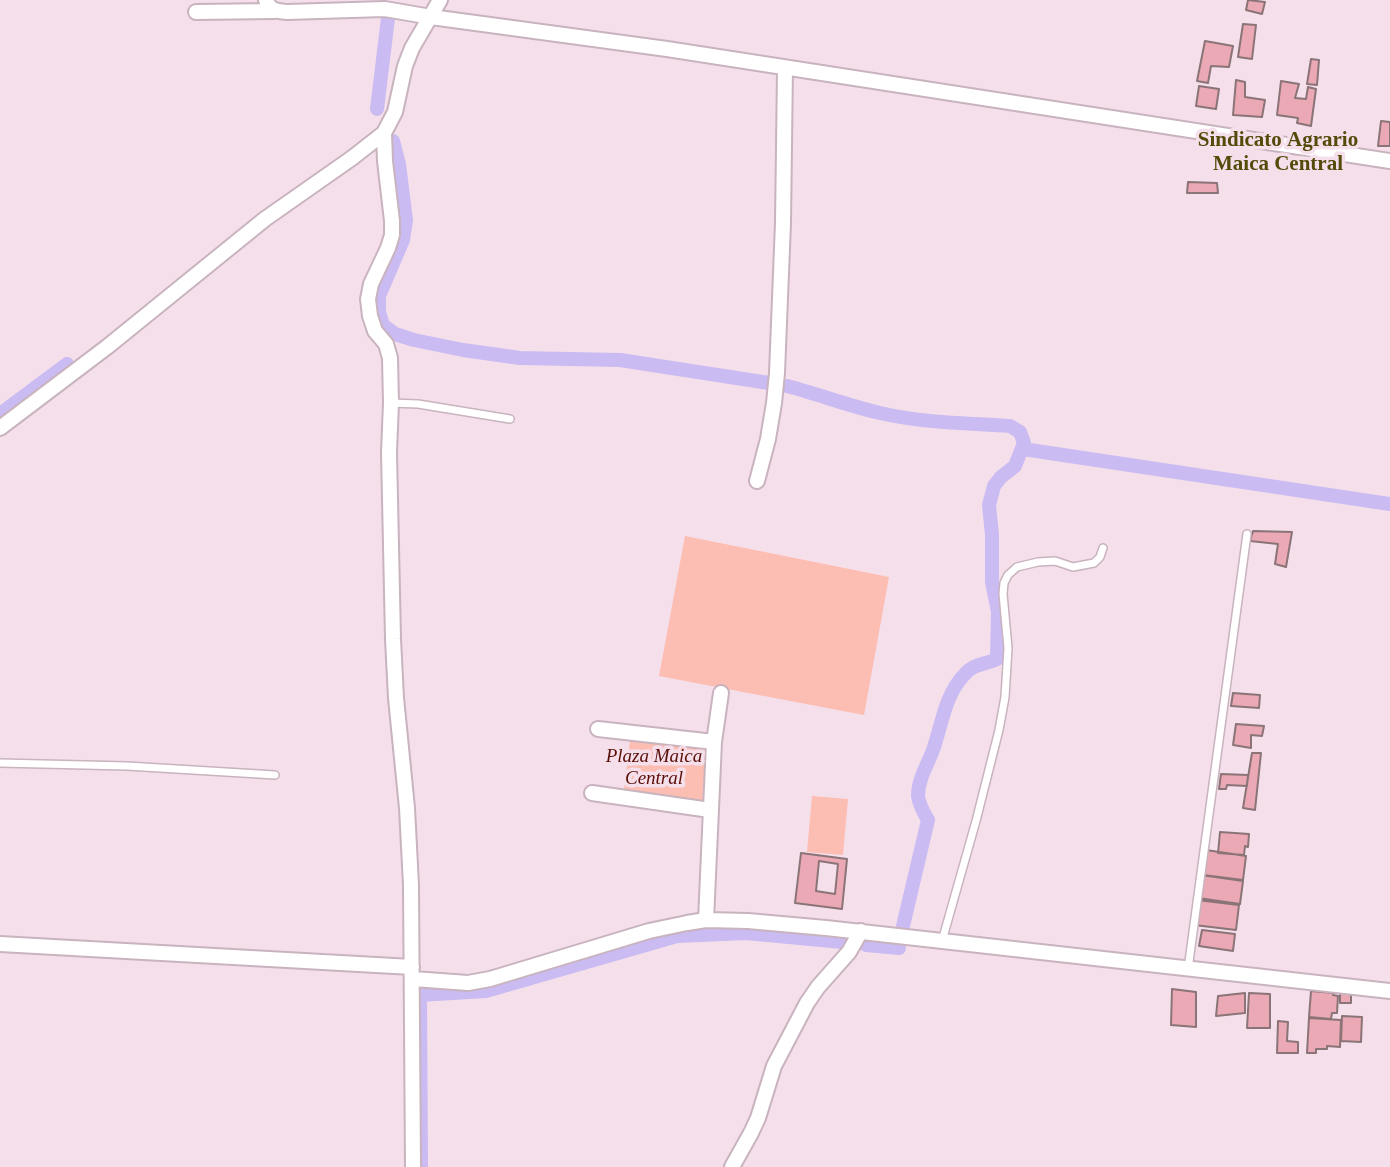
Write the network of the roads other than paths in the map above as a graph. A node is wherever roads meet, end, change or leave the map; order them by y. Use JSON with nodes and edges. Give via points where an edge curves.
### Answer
{"nodes":[{"id":1,"x":440,"y":0,"type":"edge"},
{"id":2,"x":385,"y":4,"type":"edge"},
{"id":3,"x":271,"y":5,"type":"edge"},
{"id":4,"x":196,"y":12,"type":"dead end"},
{"id":5,"x":431,"y":17,"type":"junction"},
{"id":6,"x":785,"y":68,"type":"junction"},
{"id":7,"x":384,"y":133,"type":"junction"},
{"id":8,"x":1390,"y":161,"type":"edge"},
{"id":9,"x":391,"y":403,"type":"junction"},
{"id":10,"x":510,"y":419,"type":"dead end"},
{"id":11,"x":0,"y":428,"type":"edge"},
{"id":12,"x":757,"y":481,"type":"dead end"},
{"id":13,"x":1247,"y":534,"type":"dead end"},
{"id":14,"x":1103,"y":548,"type":"dead end"},
{"id":15,"x":722,"y":693,"type":"dead end"},
{"id":16,"x":598,"y":729,"type":"dead end"},
{"id":17,"x":714,"y":742,"type":"junction"},
{"id":18,"x":0,"y":763,"type":"edge"},
{"id":19,"x":275,"y":775,"type":"dead end"},
{"id":20,"x":592,"y":793,"type":"dead end"},
{"id":21,"x":710,"y":810,"type":"junction"},
{"id":22,"x":706,"y":920,"type":"junction"},
{"id":23,"x":862,"y":931,"type":"junction"},
{"id":24,"x":942,"y":941,"type":"junction"},
{"id":25,"x":0,"y":944,"type":"edge"},
{"id":26,"x":1188,"y":969,"type":"junction"},
{"id":27,"x":412,"y":973,"type":"junction"},
{"id":28,"x":1390,"y":991,"type":"edge"},
{"id":29,"x":413,"y":1167,"type":"edge"},
{"id":30,"x":732,"y":1167,"type":"edge"}],
"edges":[{"from":1,"to":5,"type":"street"},
{"from":2,"to":3,"type":"street","via":[[288,12]]},
{"from":2,"to":5,"type":"street"},
{"from":3,"to":4,"type":"street"},
{"from":5,"to":6,"type":"street"},
{"from":5,"to":7,"type":"street","via":[[412,48],[396,112]]},
{"from":6,"to":8,"type":"street"},
{"from":6,"to":12,"type":"street","via":[[777,373]]},
{"from":7,"to":9,"type":"street","via":[[392,235],[368,299],[375,331],[390,358]]},
{"from":7,"to":11,"type":"street","via":[[265,219]]},
{"from":9,"to":10,"type":"lane"},
{"from":9,"to":27,"type":"street","via":[[393,639],[407,808]]},
{"from":13,"to":26,"type":"lane"},
{"from":14,"to":24,"type":"lane","via":[[1094,563],[1073,567],[1038,562],[1017,567],[1004,583],[1005,697]]},
{"from":15,"to":17,"type":"street"},
{"from":16,"to":17,"type":"street"},
{"from":17,"to":21,"type":"street"},
{"from":18,"to":19,"type":"lane"},
{"from":20,"to":21,"type":"street"},
{"from":21,"to":22,"type":"street"},
{"from":22,"to":23,"type":"street"},
{"from":22,"to":27,"type":"street","via":[[649,931],[468,983]]},
{"from":23,"to":24,"type":"street"},
{"from":23,"to":30,"type":"street","via":[[807,1003],[774,1066],[758,1118]]},
{"from":24,"to":26,"type":"street"},
{"from":25,"to":27,"type":"street"},
{"from":26,"to":28,"type":"street"},
{"from":27,"to":29,"type":"street"}]}
